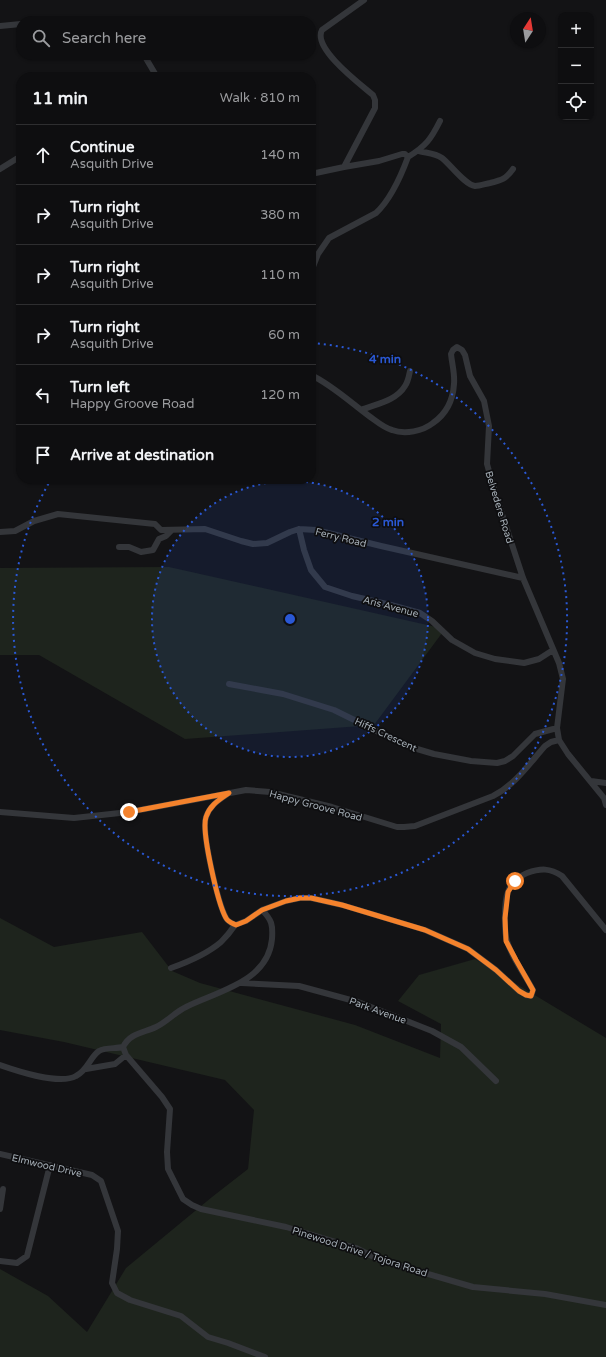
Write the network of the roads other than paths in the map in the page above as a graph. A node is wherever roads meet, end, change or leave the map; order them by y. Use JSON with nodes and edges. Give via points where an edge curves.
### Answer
{"nodes":[{"id":1,"x":364,"y":0,"type":"edge"},
{"id":2,"x":16,"y":24,"type":"edge"},
{"id":3,"x":0,"y":26,"type":"edge"},
{"id":4,"x":147,"y":60,"type":"edge"},
{"id":5,"x":154,"y":72,"type":"edge"},
{"id":6,"x":440,"y":121,"type":"dead end"},
{"id":7,"x":418,"y":151,"type":"junction"},
{"id":8,"x":408,"y":157,"type":"junction"},
{"id":9,"x":16,"y":159,"type":"edge"},
{"id":10,"x":344,"y":167,"type":"junction"},
{"id":11,"x":0,"y":169,"type":"edge"},
{"id":12,"x":513,"y":169,"type":"dead end"},
{"id":13,"x":316,"y":173,"type":"edge"},
{"id":14,"x":316,"y":259,"type":"edge"},
{"id":15,"x":410,"y":371,"type":"dead end"},
{"id":16,"x":316,"y":378,"type":"edge"},
{"id":17,"x":361,"y":410,"type":"junction"},
{"id":18,"x":299,"y":529,"type":"junction"},
{"id":19,"x":172,"y":530,"type":"junction"},
{"id":20,"x":0,"y":532,"type":"edge"},
{"id":21,"x":119,"y":547,"type":"dead end"},
{"id":22,"x":523,"y":578,"type":"junction"},
{"id":23,"x":554,"y":650,"type":"junction"},
{"id":24,"x":229,"y":684,"type":"dead end"},
{"id":25,"x":558,"y":728,"type":"junction"},
{"id":26,"x":559,"y":740,"type":"junction"},
{"id":27,"x":591,"y":781,"type":"junction"},
{"id":28,"x":606,"y":783,"type":"edge"},
{"id":29,"x":229,"y":793,"type":"junction"},
{"id":30,"x":606,"y":805,"type":"edge"},
{"id":31,"x":0,"y":812,"type":"edge"},
{"id":32,"x":262,"y":910,"type":"junction"},
{"id":33,"x":236,"y":925,"type":"junction"},
{"id":34,"x":606,"y":930,"type":"edge"},
{"id":35,"x":171,"y":968,"type":"dead end"},
{"id":36,"x":242,"y":983,"type":"junction"},
{"id":37,"x":123,"y":1047,"type":"junction"},
{"id":38,"x":126,"y":1055,"type":"junction"},
{"id":39,"x":0,"y":1065,"type":"edge"},
{"id":40,"x":86,"y":1069,"type":"junction"},
{"id":41,"x":496,"y":1081,"type":"dead end"},
{"id":42,"x":0,"y":1154,"type":"edge"},
{"id":43,"x":50,"y":1165,"type":"junction"},
{"id":44,"x":3,"y":1189,"type":"dead end"},
{"id":45,"x":0,"y":1209,"type":"edge"},
{"id":46,"x":0,"y":1261,"type":"edge"},
{"id":47,"x":606,"y":1305,"type":"edge"},
{"id":48,"x":266,"y":1357,"type":"edge"}],
"edges":[{"from":1,"to":10,"type":"street","via":[[320,33],[328,53],[373,95],[375,100],[375,108]]},
{"from":2,"to":3,"type":"street"},
{"from":4,"to":5,"type":"street"},
{"from":6,"to":7,"type":"street","via":[[432,138]]},
{"from":7,"to":8,"type":"street"},
{"from":7,"to":12,"type":"street","via":[[442,158],[466,182],[476,186],[507,178]]},
{"from":8,"to":10,"type":"street","via":[[402,154]]},
{"from":8,"to":14,"type":"street","via":[[393,190],[380,209],[329,238]]},
{"from":9,"to":11,"type":"street"},
{"from":10,"to":13,"type":"street"},
{"from":15,"to":17,"type":"street","via":[[406,386],[398,395]]},
{"from":16,"to":17,"type":"street","name":"Belvedere Road"},
{"from":17,"to":22,"type":"street","name":"Belvedere Road","via":[[392,431],[416,431],[430,426],[442,418],[451,403],[454,384],[451,354],[457,347],[462,350],[470,376],[484,401],[489,426],[487,464]]},
{"from":18,"to":19,"type":"street","name":"Ferry Road","via":[[266,543],[253,544],[205,528]]},
{"from":18,"to":22,"type":"street","name":"Ferry Road","via":[[316,530]]},
{"from":18,"to":23,"type":"street","name":"Aris Avenue","via":[[311,570],[325,587],[420,613],[452,640],[475,653],[495,659],[524,663],[539,659]]},
{"from":19,"to":20,"type":"street","name":"Ferry Road","via":[[161,530],[155,524],[58,514],[34,521],[15,531]]},
{"from":19,"to":21,"type":"street","via":[[158,539],[153,550],[141,552],[130,547]]},
{"from":22,"to":23,"type":"street","name":"Belvedere Road"},
{"from":23,"to":25,"type":"street","name":"Belvedere Road","via":[[563,679]]},
{"from":24,"to":25,"type":"street","name":"Hiffs Crescent","via":[[283,694],[334,710],[407,746],[471,761],[506,761],[535,734]]},
{"from":25,"to":26,"type":"street","name":"Belvedere Road"},
{"from":26,"to":27,"type":"street"},
{"from":26,"to":29,"type":"street","name":"Happy Groove Road","via":[[545,746],[515,780],[493,796],[415,826],[397,827],[332,807],[270,792],[246,790]]},
{"from":27,"to":28,"type":"street"},
{"from":27,"to":30,"type":"street","via":[[604,798]]},
{"from":29,"to":31,"type":"street","name":"Happy Groove Road","via":[[129,812],[74,818]]},
{"from":29,"to":33,"type":"street","via":[[213,804],[206,818],[205,831],[216,889],[226,919]]},
{"from":32,"to":33,"type":"street"},
{"from":32,"to":34,"type":"street","via":[[286,901],[311,898],[425,930],[468,949],[519,991],[531,996],[533,990],[506,941],[508,892],[515,881],[540,869],[553,870],[562,876]]},
{"from":32,"to":36,"type":"street","via":[[270,918],[273,931],[271,948],[261,968]]},
{"from":33,"to":35,"type":"street","via":[[211,949]]},
{"from":36,"to":37,"type":"street","via":[[185,1007],[156,1027],[128,1039]]},
{"from":36,"to":41,"type":"street","name":"Park Avenue","via":[[300,986],[358,1002],[432,1031],[461,1047]]},
{"from":37,"to":38,"type":"street"},
{"from":37,"to":40,"type":"street","via":[[100,1051]]},
{"from":38,"to":40,"type":"street","via":[[115,1064]]},
{"from":38,"to":47,"type":"street","name":"Pinewood Drive / Tojora Road","via":[[170,1109],[168,1169],[183,1199],[192,1205],[356,1248],[380,1260],[473,1287],[545,1294]]},
{"from":39,"to":40,"type":"street","via":[[44,1077],[70,1079]]},
{"from":42,"to":43,"type":"street","name":"Elmwood Drive"},
{"from":43,"to":46,"type":"street","via":[[27,1256],[17,1262]]},
{"from":43,"to":48,"type":"street","name":"Elmwood Drive","via":[[92,1175],[100,1181],[118,1231],[112,1283],[117,1294],[181,1316],[208,1337]]},
{"from":44,"to":45,"type":"street"}]}
